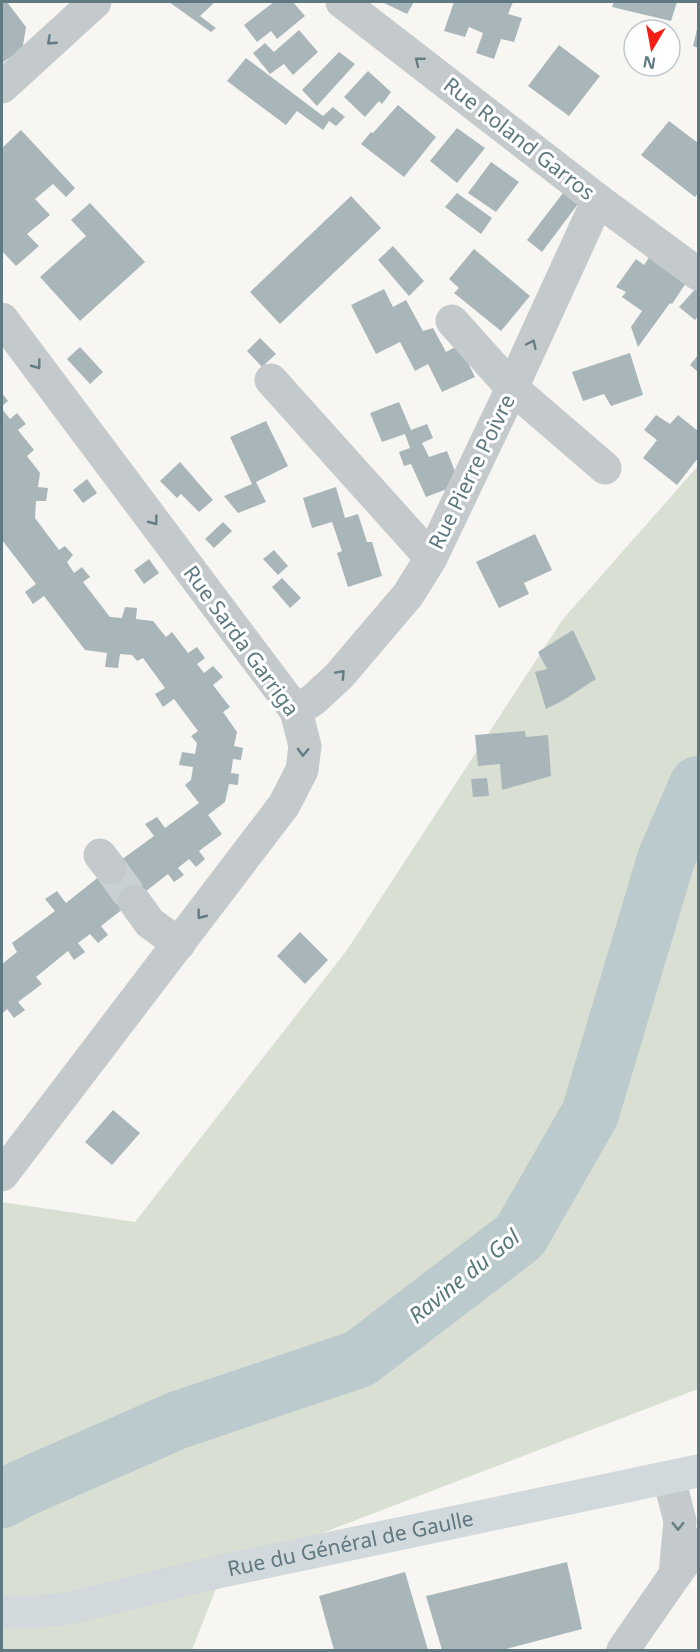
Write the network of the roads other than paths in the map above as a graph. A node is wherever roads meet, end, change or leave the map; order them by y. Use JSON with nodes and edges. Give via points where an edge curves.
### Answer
{"nodes":[{"id":1,"x":94,"y":2,"type":"edge"},
{"id":2,"x":342,"y":2,"type":"edge"},
{"id":3,"x":2,"y":87,"type":"edge"},
{"id":4,"x":598,"y":200,"type":"junction"},
{"id":5,"x":699,"y":274,"type":"edge"},
{"id":6,"x":2,"y":319,"type":"edge"},
{"id":7,"x":452,"y":321,"type":"dead end"},
{"id":8,"x":271,"y":380,"type":"dead end"},
{"id":9,"x":512,"y":388,"type":"junction"},
{"id":10,"x":605,"y":468,"type":"dead end"},
{"id":11,"x":431,"y":558,"type":"junction"},
{"id":12,"x":296,"y":711,"type":"junction"},
{"id":13,"x":134,"y":901,"type":"tunnel mouth"},
{"id":14,"x":179,"y":944,"type":"junction"},
{"id":15,"x":2,"y":1175,"type":"edge"},
{"id":16,"x":684,"y":1474,"type":"edge"},
{"id":17,"x":699,"y":1544,"type":"edge"},
{"id":18,"x":675,"y":1575,"type":"junction"},
{"id":19,"x":2,"y":1612,"type":"edge"},
{"id":20,"x":623,"y":1650,"type":"edge"}],
"edges":[{"from":1,"to":3,"type":"street","one_way":true},
{"from":4,"to":2,"type":"street","name":"Rue Roland Garros","one_way":true},
{"from":4,"to":5,"type":"street","name":"Rue Roland Garros"},
{"from":9,"to":4,"type":"street","name":"Rue Pierre Poivre","one_way":true},
{"from":6,"to":12,"type":"street","name":"Rue Sarda Garriga","one_way":true},
{"from":7,"to":9,"type":"street"},
{"from":8,"to":11,"type":"street"},
{"from":9,"to":10,"type":"street"},
{"from":9,"to":11,"type":"street","name":"Rue Pierre Poivre"},
{"from":12,"to":11,"type":"street","name":"Rue Pierre Poivre","one_way":true,"via":[[339,676],[408,595]]},
{"from":12,"to":14,"type":"street","name":"Rue Sarda Garriga","one_way":true,"via":[[305,746],[302,770],[284,805]]},
{"from":13,"to":14,"type":"street","via":[[150,923]]},
{"from":14,"to":15,"type":"street","name":"Rue Sarda Garriga"},
{"from":16,"to":18,"type":"street","one_way":true},
{"from":16,"to":19,"type":"main road","name":"Rue du Général de Gaulle","via":[[222,1571],[69,1608]]},
{"from":17,"to":18,"type":"street"},
{"from":18,"to":20,"type":"street"}]}
